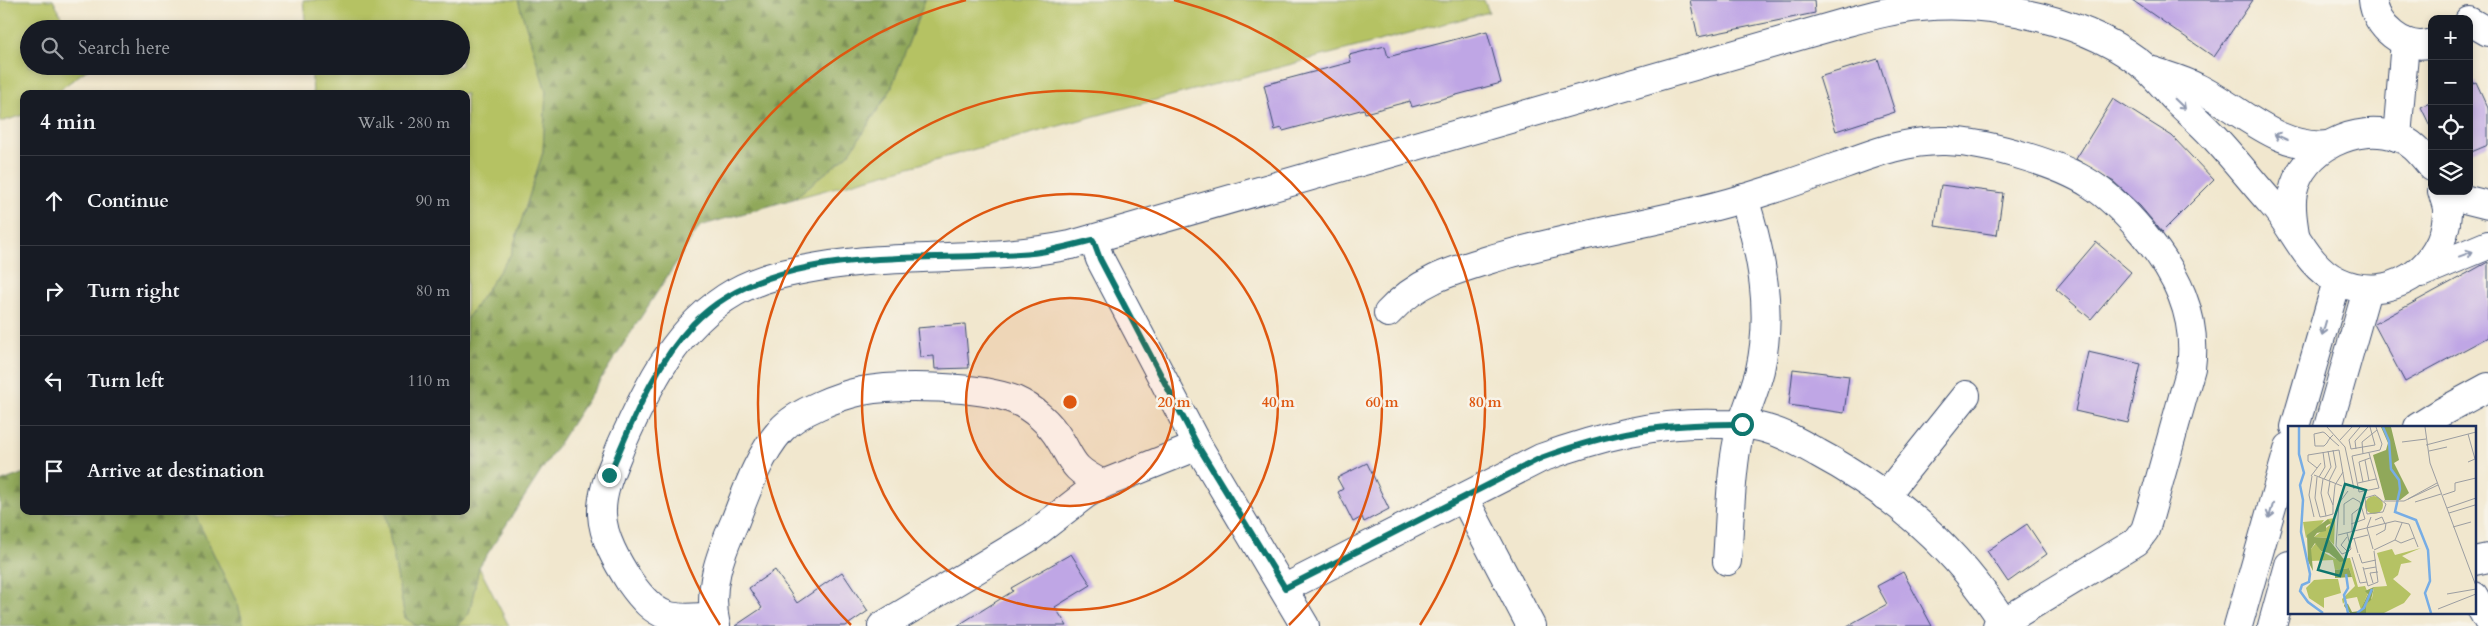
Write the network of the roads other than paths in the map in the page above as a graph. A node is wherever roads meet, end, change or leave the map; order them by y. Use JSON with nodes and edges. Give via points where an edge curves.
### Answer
{"nodes":[{"id":1,"x":2373,"y":0,"type":"edge"},
{"id":2,"x":2473,"y":20,"type":"edge"},
{"id":3,"x":2488,"y":32,"type":"edge"},
{"id":4,"x":2405,"y":42,"type":"junction"},
{"id":5,"x":2428,"y":43,"type":"edge"},
{"id":6,"x":2147,"y":69,"type":"junction"},
{"id":7,"x":2397,"y":136,"type":"junction"},
{"id":8,"x":2328,"y":145,"type":"junction"},
{"id":9,"x":2428,"y":162,"type":"edge"},
{"id":10,"x":2443,"y":195,"type":"edge"},
{"id":11,"x":2455,"y":195,"type":"edge"},
{"id":12,"x":1744,"y":198,"type":"junction"},
{"id":13,"x":2488,"y":205,"type":"edge"},
{"id":14,"x":2295,"y":234,"type":"junction"},
{"id":15,"x":1093,"y":240,"type":"junction"},
{"id":16,"x":2488,"y":245,"type":"edge"},
{"id":17,"x":2413,"y":277,"type":"junction"},
{"id":18,"x":2337,"y":281,"type":"junction"},
{"id":19,"x":2367,"y":290,"type":"junction"},
{"id":20,"x":1388,"y":313,"type":"dead end"},
{"id":21,"x":2488,"y":387,"type":"edge"},
{"id":22,"x":1966,"y":395,"type":"dead end"},
{"id":23,"x":1742,"y":424,"type":"junction"},
{"id":24,"x":2295,"y":426,"type":"edge"},
{"id":25,"x":2328,"y":426,"type":"edge"},
{"id":26,"x":2420,"y":426,"type":"edge"},
{"id":27,"x":1198,"y":446,"type":"junction"},
{"id":28,"x":2288,"y":451,"type":"edge"},
{"id":29,"x":1103,"y":484,"type":"junction"},
{"id":30,"x":1885,"y":496,"type":"junction"},
{"id":31,"x":1464,"y":498,"type":"junction"},
{"id":32,"x":1728,"y":561,"type":"dead end"},
{"id":33,"x":2288,"y":568,"type":"edge"},
{"id":34,"x":1285,"y":588,"type":"junction"},
{"id":35,"x":2476,"y":600,"type":"edge"},
{"id":36,"x":714,"y":621,"type":"edge"},
{"id":37,"x":2488,"y":621,"type":"edge"},
{"id":38,"x":2000,"y":624,"type":"edge"},
{"id":39,"x":882,"y":626,"type":"edge"},
{"id":40,"x":1305,"y":626,"type":"edge"},
{"id":41,"x":1532,"y":626,"type":"edge"},
{"id":42,"x":2238,"y":626,"type":"edge"},
{"id":43,"x":2272,"y":626,"type":"edge"}],
"edges":[{"from":1,"to":4,"type":"street","via":[[2374,10],[2386,30]]},
{"from":2,"to":3,"type":"street"},
{"from":4,"to":5,"type":"street"},
{"from":4,"to":7,"type":"street"},
{"from":8,"to":6,"type":"street","one_way":true,"via":[[2314,147],[2277,136],[2196,86]]},
{"from":6,"to":14,"type":"street","one_way":true,"via":[[2233,157]]},
{"from":6,"to":15,"type":"street","via":[[2106,40],[2041,17],[1965,6],[1923,6],[1889,11]]},
{"from":7,"to":8,"type":"street","via":[[2368,134]]},
{"from":7,"to":9,"type":"street"},
{"from":8,"to":14,"type":"street","via":[[2308,162],[2293,190],[2291,209]]},
{"from":10,"to":17,"type":"street","via":[[2448,212],[2444,237],[2432,258]]},
{"from":11,"to":13,"type":"street"},
{"from":12,"to":20,"type":"street","via":[[1550,242],[1460,268],[1419,286]]},
{"from":12,"to":23,"type":"street","via":[[1762,263],[1766,317],[1760,370]]},
{"from":12,"to":38,"type":"street","via":[[1896,146],[1947,141],[1978,144],[2060,167],[2097,187],[2132,220],[2170,272],[2182,294],[2194,345],[2187,386],[2145,530],[2123,552]]},
{"from":14,"to":18,"type":"street","via":[[2322,272]]},
{"from":15,"to":27,"type":"street"},
{"from":15,"to":36,"type":"street","via":[[1019,254],[888,258],[788,272],[761,279],[737,291],[693,324],[663,363],[636,412],[609,475],[602,512],[604,530],[613,552],[637,591],[653,607],[681,620]]},
{"from":17,"to":16,"type":"street","one_way":true},
{"from":17,"to":19,"type":"street","via":[[2382,289]]},
{"from":18,"to":19,"type":"street"},
{"from":18,"to":24,"type":"street","one_way":true},
{"from":19,"to":25,"type":"street"},
{"from":21,"to":26,"type":"street"},
{"from":22,"to":30,"type":"street"},
{"from":23,"to":30,"type":"street","via":[[1766,428],[1790,438]]},
{"from":23,"to":31,"type":"street","via":[[1697,423],[1614,434],[1541,458]]},
{"from":23,"to":32,"type":"street","via":[[1735,456]]},
{"from":27,"to":29,"type":"street"},
{"from":27,"to":34,"type":"street"},
{"from":28,"to":42,"type":"street","one_way":true},
{"from":29,"to":36,"type":"street","via":[[1077,467],[1039,416],[1014,400],[946,389],[874,390],[845,395],[788,423],[766,452],[720,556],[712,600]]},
{"from":29,"to":39,"type":"street","via":[[1077,499],[1032,536]]},
{"from":30,"to":38,"type":"street","via":[[1949,551],[1992,603]]},
{"from":31,"to":34,"type":"street"},
{"from":31,"to":41,"type":"street"},
{"from":33,"to":43,"type":"street"},
{"from":34,"to":40,"type":"street"},
{"from":35,"to":37,"type":"street"}]}
